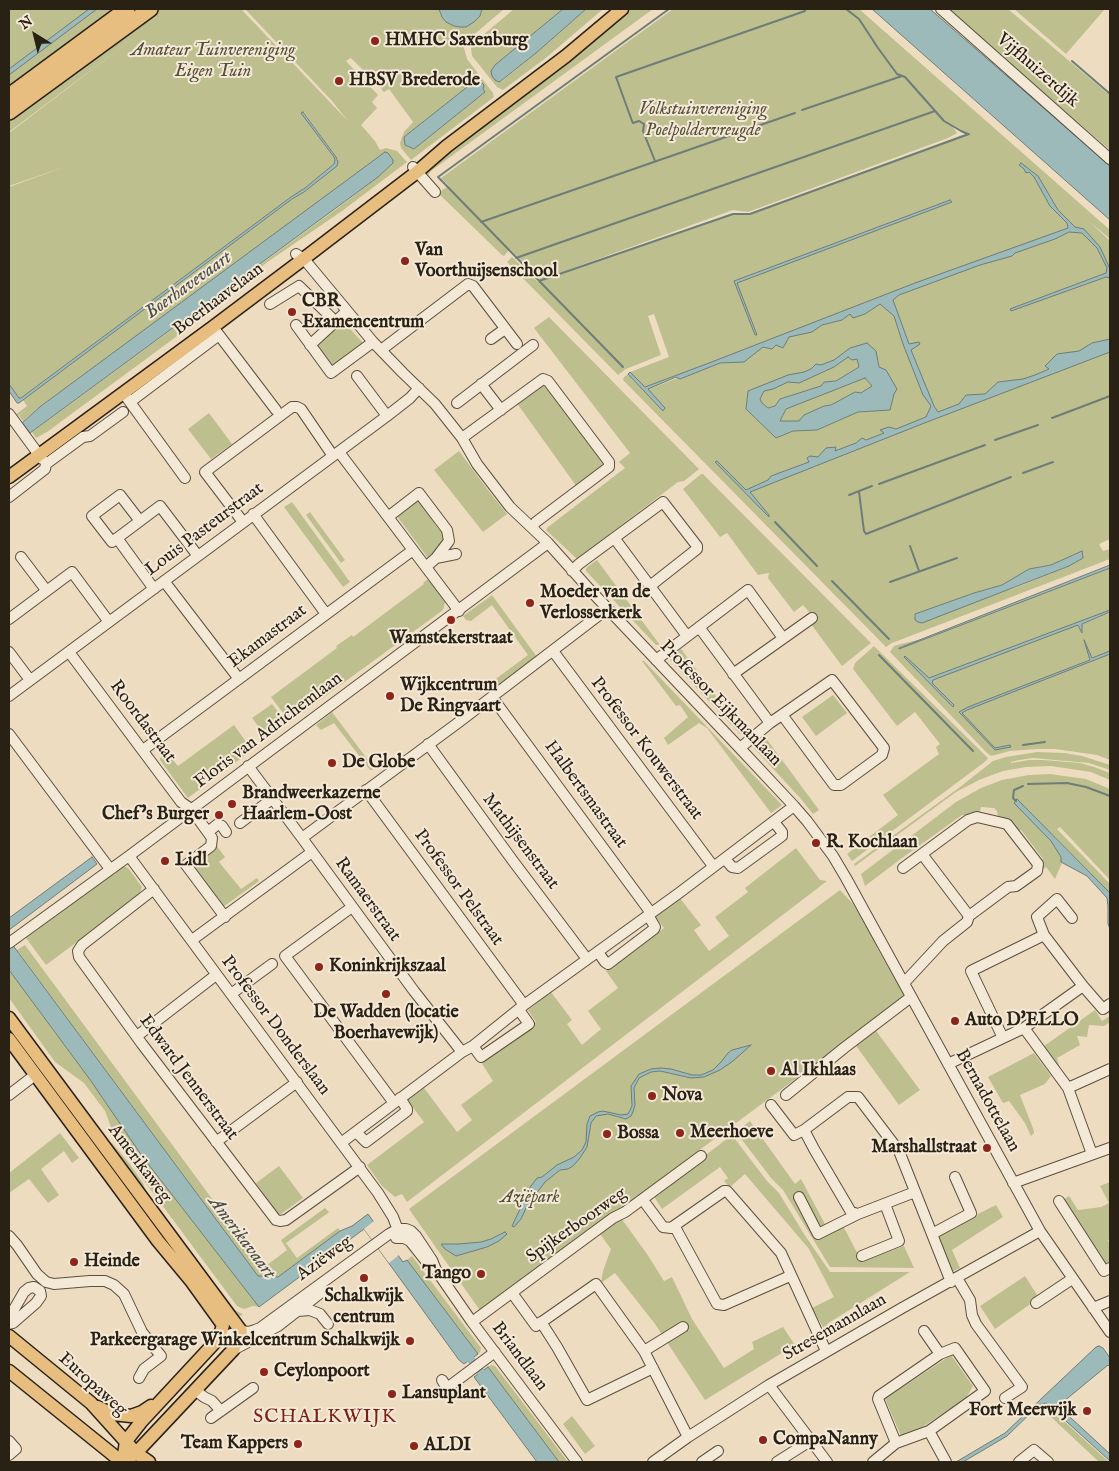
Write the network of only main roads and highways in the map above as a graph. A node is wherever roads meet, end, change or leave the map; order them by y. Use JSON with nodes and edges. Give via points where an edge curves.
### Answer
{"nodes":[{"id":1,"x":127,"y":9,"type":"edge"},
{"id":2,"x":150,"y":9,"type":"edge"},
{"id":3,"x":622,"y":9,"type":"edge"},
{"id":4,"x":9,"y":96,"type":"edge"},
{"id":5,"x":9,"y":112,"type":"edge"},
{"id":6,"x":37,"y":452,"type":"junction"},
{"id":7,"x":9,"y":469,"type":"edge"},
{"id":8,"x":9,"y":477,"type":"edge"},
{"id":9,"x":9,"y":1018,"type":"edge"},
{"id":10,"x":9,"y":1039,"type":"edge"},
{"id":11,"x":9,"y":1336,"type":"edge"},
{"id":12,"x":9,"y":1371,"type":"edge"},
{"id":13,"x":177,"y":1382,"type":"junction"},
{"id":14,"x":91,"y":1403,"type":"junction"},
{"id":15,"x":126,"y":1441,"type":"junction"},
{"id":16,"x":136,"y":1453,"type":"junction"},
{"id":17,"x":123,"y":1462,"type":"edge"},
{"id":18,"x":149,"y":1462,"type":"edge"}],
"edges":[{"from":1,"to":4,"type":"highway"},
{"from":2,"to":5,"type":"highway"},
{"from":3,"to":6,"type":"main road","name":"Boerhaavelaan","via":[[451,143],[419,174],[299,259],[260,281],[214,328]]},
{"from":6,"to":7,"type":"main road","name":"Boerhaavelaan"},
{"from":6,"to":8,"type":"main road","name":"Boerhaavelaan"},
{"from":9,"to":16,"type":"main road","name":"Amerikaweg","via":[[240,1335],[233,1350]]},
{"from":10,"to":13,"type":"main road","name":"Amerikaweg","via":[[223,1324],[219,1338]]},
{"from":11,"to":14,"type":"main road","name":"Europaweg"},
{"from":12,"to":17,"type":"main road"},
{"from":13,"to":14,"type":"main road","via":[[151,1407],[132,1416],[112,1414]]},
{"from":13,"to":15,"type":"main road"},
{"from":14,"to":15,"type":"main road","name":"Europaweg"},
{"from":15,"to":16,"type":"main road","name":"Europaweg"},
{"from":15,"to":17,"type":"main road"},
{"from":16,"to":17,"type":"main road"},
{"from":16,"to":18,"type":"main road","name":"Europaweg"}]}
